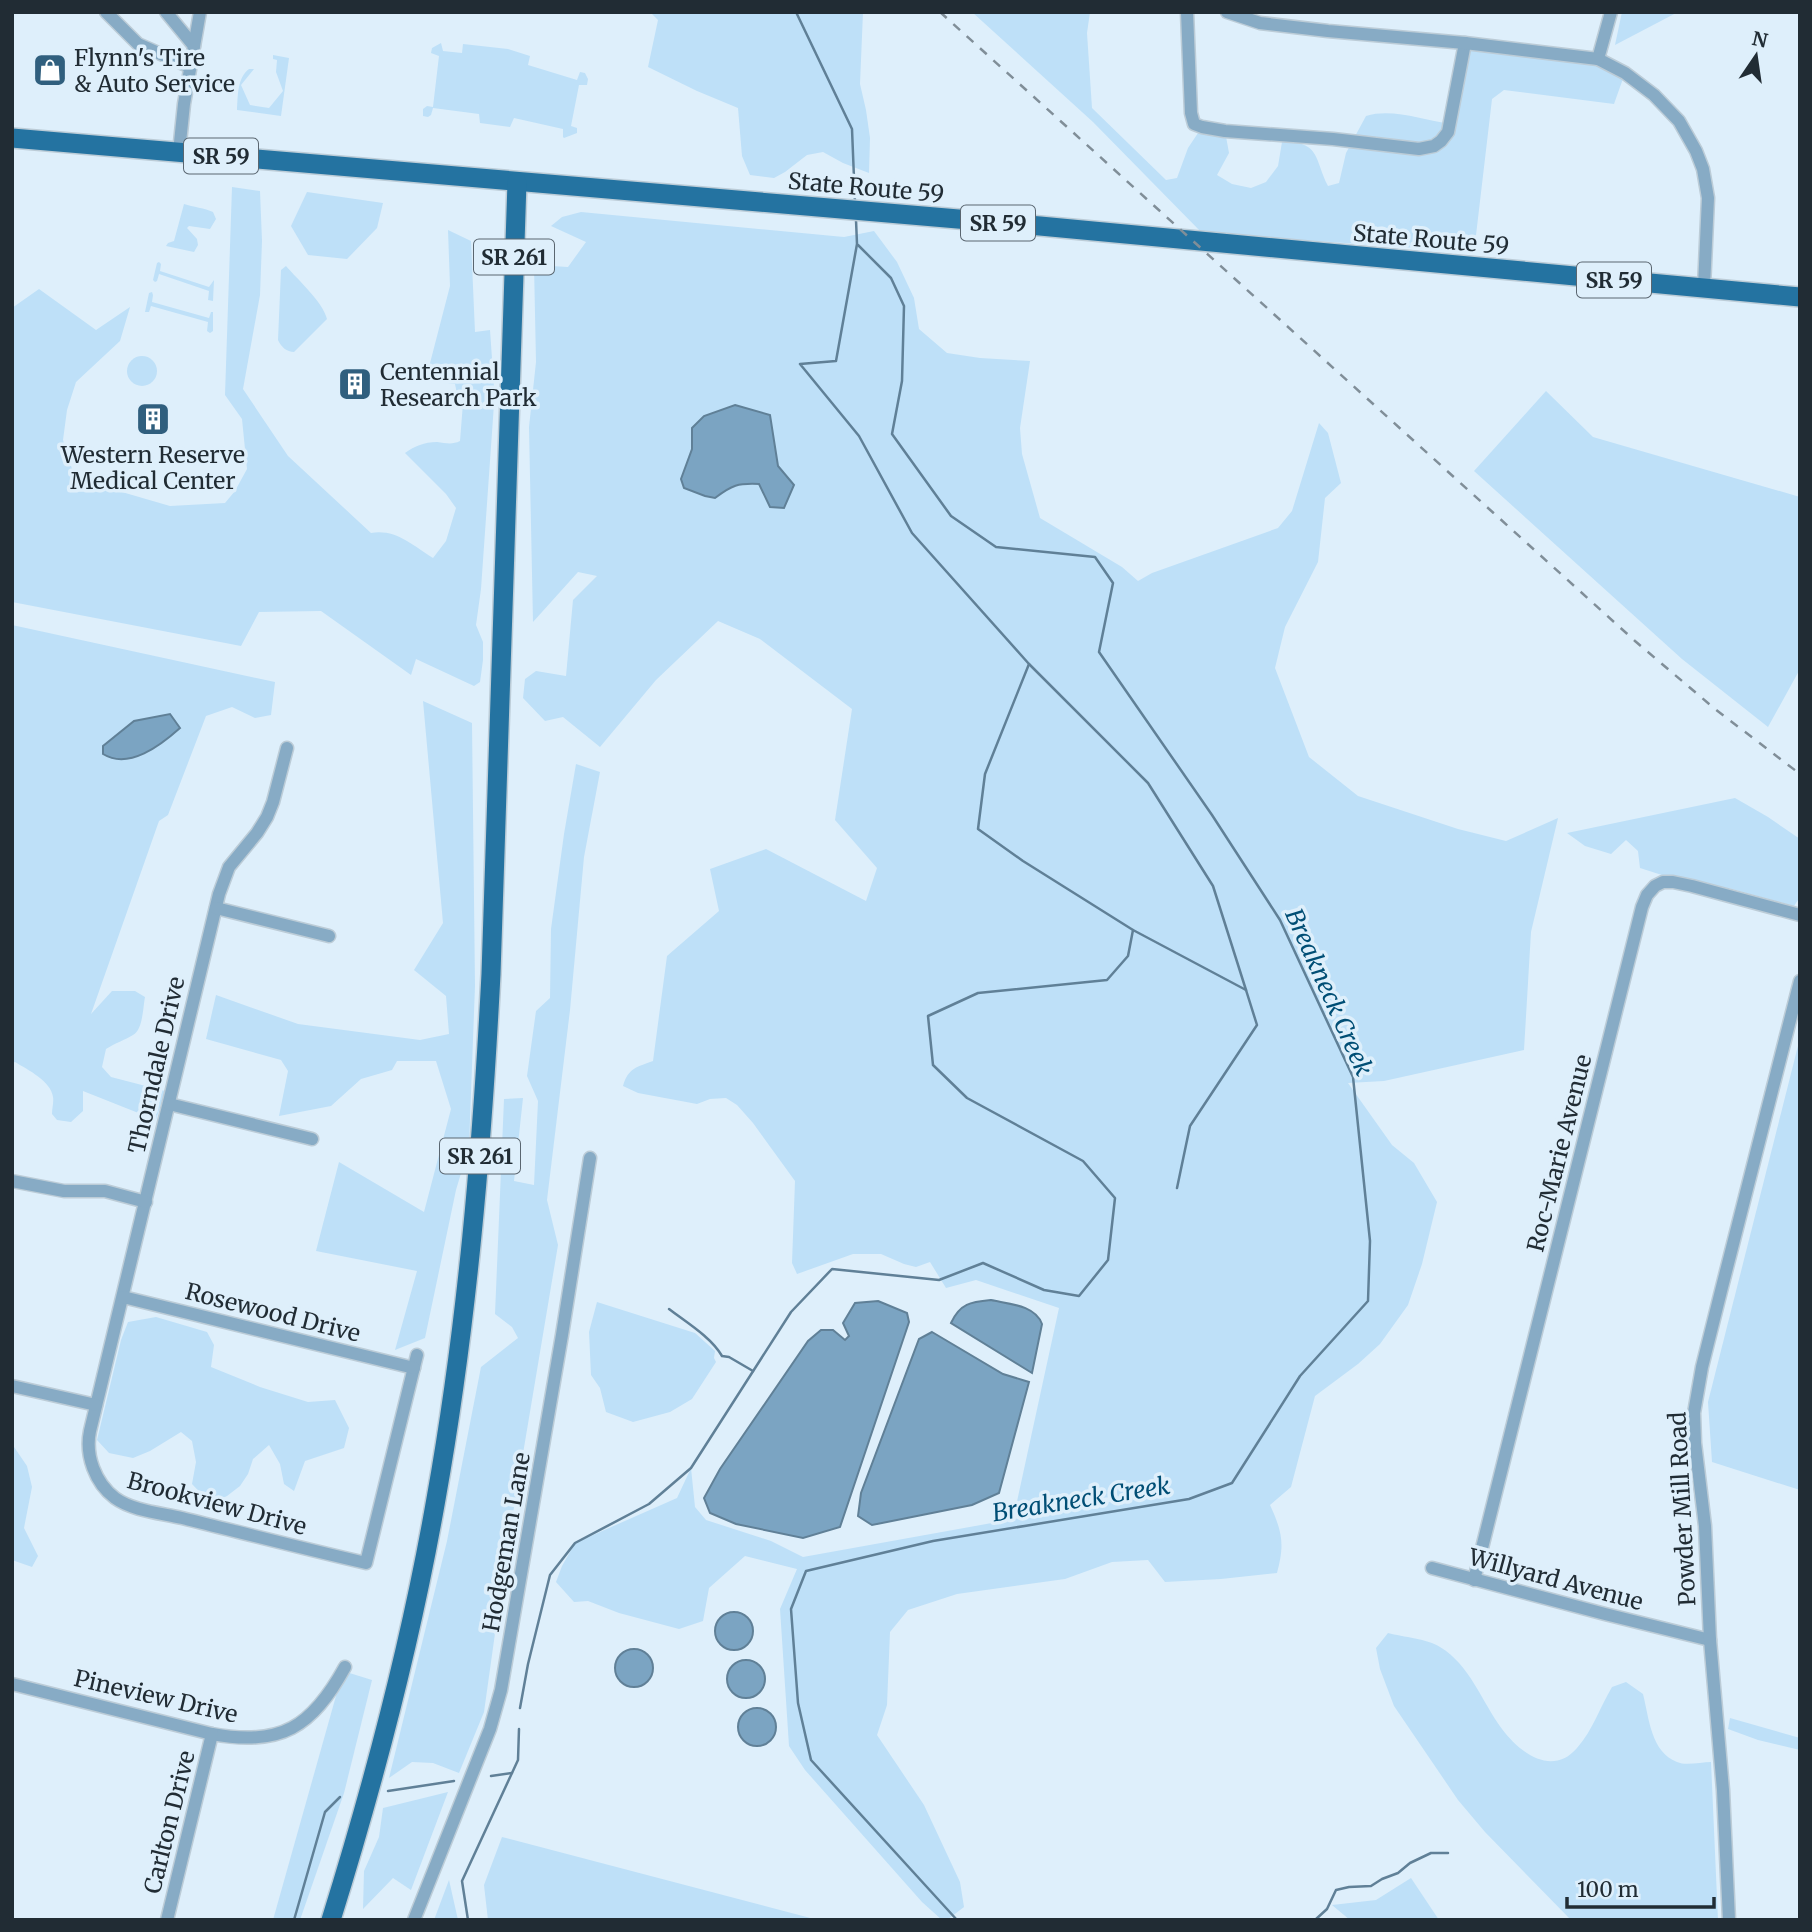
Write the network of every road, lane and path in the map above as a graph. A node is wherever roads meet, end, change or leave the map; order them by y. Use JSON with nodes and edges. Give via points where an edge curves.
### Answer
{"nodes":[{"id":1,"x":106,"y":12,"type":"edge"},
{"id":2,"x":166,"y":12,"type":"edge"},
{"id":3,"x":200,"y":12,"type":"edge"},
{"id":4,"x":1187,"y":12,"type":"edge"},
{"id":5,"x":1227,"y":12,"type":"edge"},
{"id":6,"x":1611,"y":12,"type":"edge"},
{"id":7,"x":1465,"y":43,"type":"junction"},
{"id":8,"x":194,"y":46,"type":"junction"},
{"id":9,"x":1598,"y":59,"type":"junction"},
{"id":10,"x":190,"y":67,"type":"junction"},
{"id":11,"x":12,"y":138,"type":"edge"},
{"id":12,"x":179,"y":152,"type":"junction"},
{"id":13,"x":517,"y":181,"type":"junction"},
{"id":14,"x":1704,"y":287,"type":"junction"},
{"id":15,"x":1800,"y":297,"type":"edge"},
{"id":16,"x":287,"y":748,"type":"dead end"},
{"id":17,"x":216,"y":908,"type":"junction"},
{"id":18,"x":1800,"y":915,"type":"edge"},
{"id":19,"x":329,"y":936,"type":"dead end"},
{"id":20,"x":1800,"y":981,"type":"edge"},
{"id":21,"x":169,"y":1104,"type":"junction"},
{"id":22,"x":312,"y":1139,"type":"dead end"},
{"id":23,"x":590,"y":1158,"type":"dead end"},
{"id":24,"x":12,"y":1181,"type":"edge"},
{"id":25,"x":146,"y":1202,"type":"junction"},
{"id":26,"x":123,"y":1297,"type":"junction"},
{"id":27,"x":417,"y":1355,"type":"dead end"},
{"id":28,"x":414,"y":1368,"type":"junction"},
{"id":29,"x":12,"y":1386,"type":"edge"},
{"id":30,"x":96,"y":1405,"type":"junction"},
{"id":31,"x":1432,"y":1568,"type":"dead end"},
{"id":32,"x":1474,"y":1580,"type":"junction"},
{"id":33,"x":1710,"y":1640,"type":"junction"},
{"id":34,"x":345,"y":1667,"type":"dead end"},
{"id":35,"x":12,"y":1684,"type":"edge"},
{"id":36,"x":212,"y":1734,"type":"junction"},
{"id":37,"x":167,"y":1920,"type":"edge"},
{"id":38,"x":331,"y":1920,"type":"edge"},
{"id":39,"x":414,"y":1920,"type":"edge"},
{"id":40,"x":1729,"y":1920,"type":"edge"}],
"edges":[{"from":1,"to":10,"type":"street","via":[[138,44]]},
{"from":2,"to":8,"type":"street"},
{"from":3,"to":8,"type":"street"},
{"from":4,"to":7,"type":"street","via":[[1194,124],[1225,131],[1419,149],[1434,146],[1448,132]]},
{"from":5,"to":7,"type":"street","via":[[1260,23],[1328,32]]},
{"from":6,"to":9,"type":"street"},
{"from":7,"to":9,"type":"street"},
{"from":8,"to":10,"type":"street"},
{"from":9,"to":14,"type":"street","via":[[1639,83],[1667,108],[1696,151],[1708,198]]},
{"from":10,"to":12,"type":"street"},
{"from":11,"to":12,"type":"main road","name":"State Route 59","number":"SR 59"},
{"from":12,"to":13,"type":"main road","name":"State Route 59","number":"SR 59"},
{"from":13,"to":14,"type":"main road","name":"State Route 59","number":"SR 59"},
{"from":13,"to":38,"type":"main road","number":"SR 261","via":[[491,974],[475,1212],[436,1500],[387,1725]]},
{"from":14,"to":15,"type":"main road","name":"State Route 59","number":"SR 59"},
{"from":16,"to":17,"type":"street","name":"Thorndale Drive","via":[[267,817],[229,867]]},
{"from":17,"to":19,"type":"street"},
{"from":17,"to":21,"type":"street","name":"Thorndale Drive"},
{"from":18,"to":32,"type":"street","name":"Roc-Marie Avenue","via":[[1672,882],[1658,884],[1647,895]]},
{"from":20,"to":33,"type":"street","name":"Powder Mill Road","via":[[1694,1413]]},
{"from":21,"to":22,"type":"street"},
{"from":21,"to":25,"type":"street","name":"Thorndale Drive"},
{"from":23,"to":39,"type":"street","name":"Hodgeman Lane","via":[[502,1690]]},
{"from":24,"to":25,"type":"street","via":[[54,1190],[106,1192]]},
{"from":25,"to":26,"type":"street","name":"Thorndale Drive"},
{"from":26,"to":28,"type":"street","name":"Rosewood Drive"},
{"from":26,"to":30,"type":"street","name":"Thorndale Drive"},
{"from":27,"to":28,"type":"street"},
{"from":28,"to":30,"type":"street","name":"Brookview Drive","via":[[366,1563],[119,1501],[102,1485],[90,1460],[88,1443]]},
{"from":29,"to":30,"type":"street"},
{"from":31,"to":32,"type":"street","name":"Willyard Avenue"},
{"from":32,"to":33,"type":"street","name":"Willyard Avenue"},
{"from":33,"to":40,"type":"street","name":"Powder Mill Road"},
{"from":34,"to":36,"type":"street","name":"Pineview Drive","via":[[321,1706],[296,1726],[268,1737]]},
{"from":35,"to":36,"type":"street","name":"Pineview Drive"},
{"from":36,"to":37,"type":"street","name":"Carlton Drive"}]}
